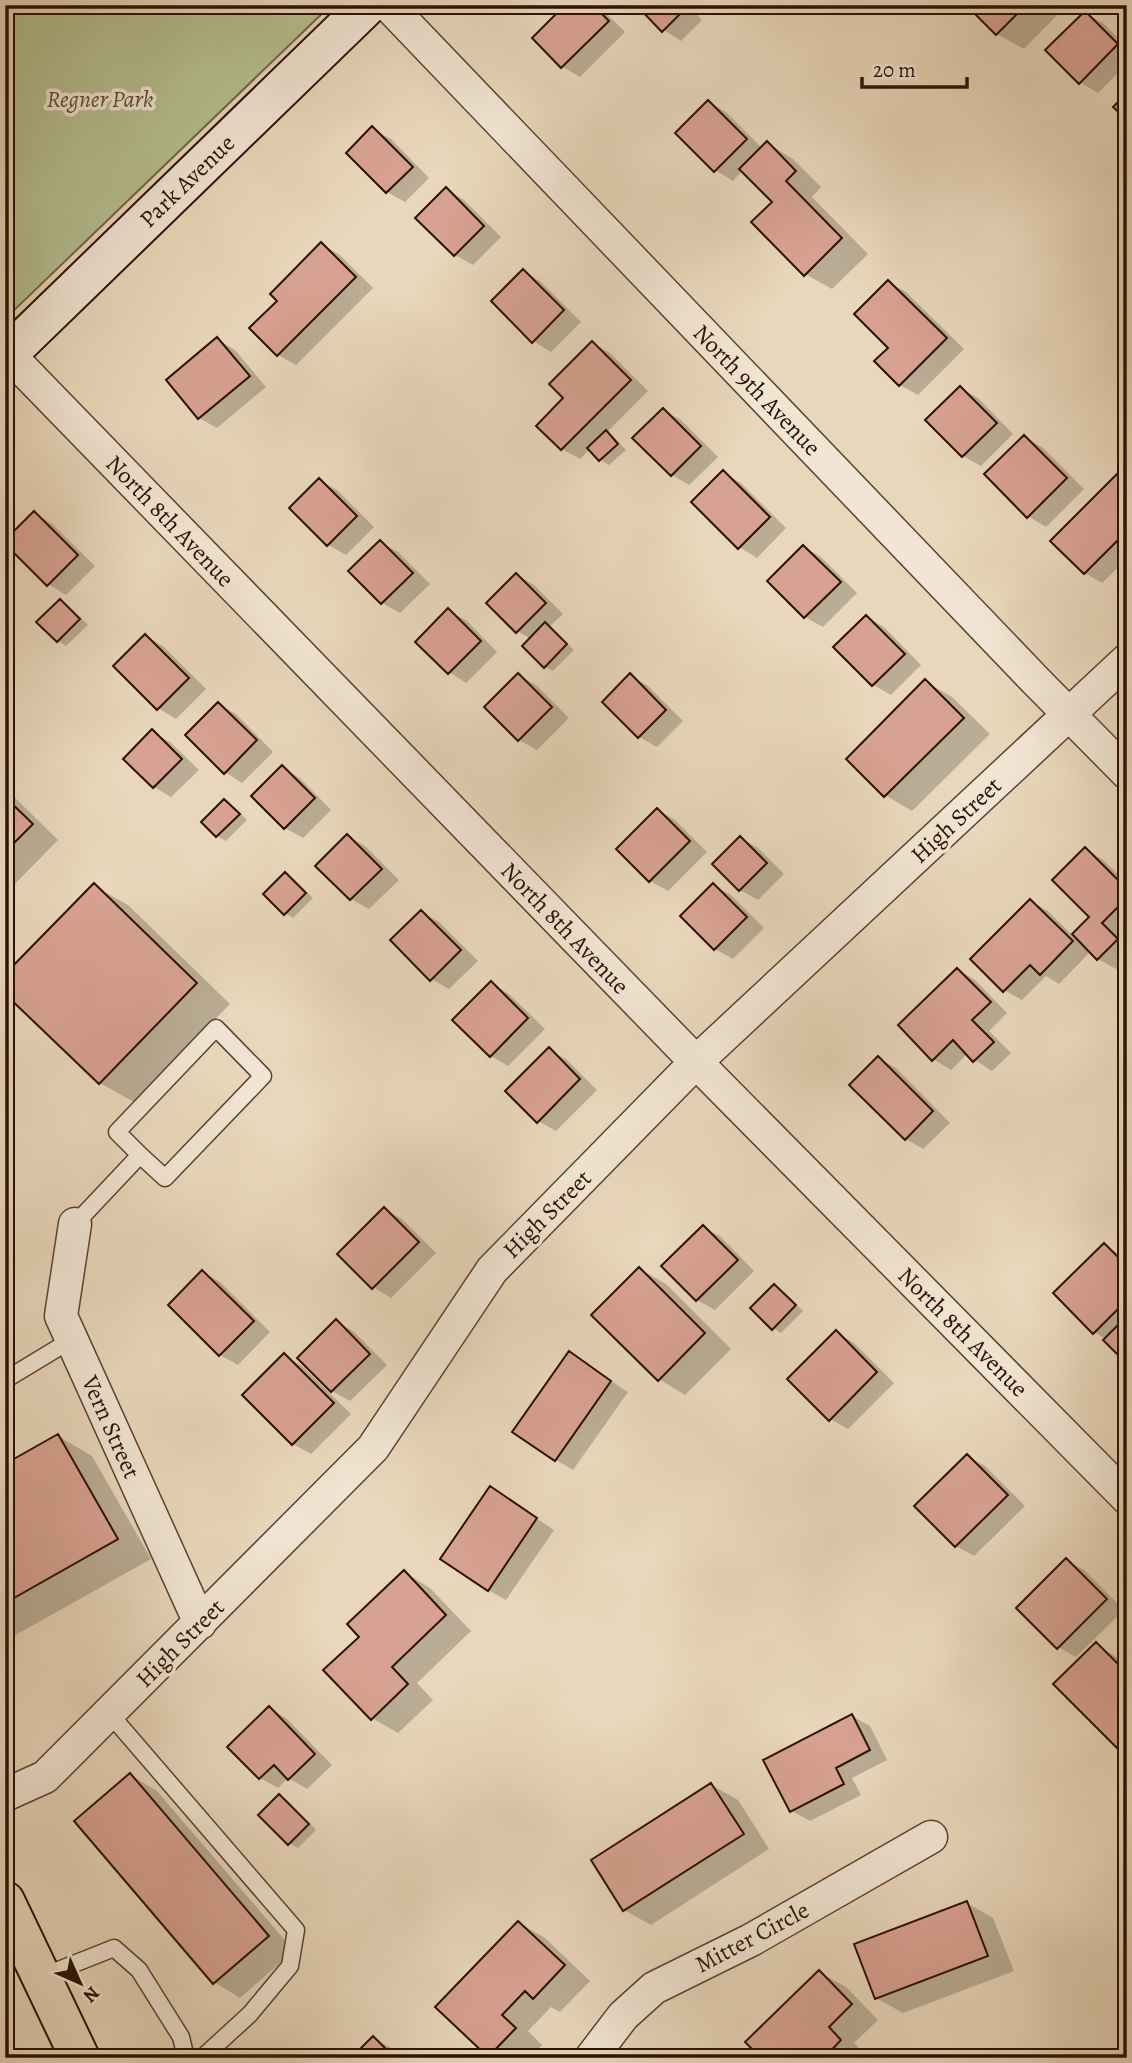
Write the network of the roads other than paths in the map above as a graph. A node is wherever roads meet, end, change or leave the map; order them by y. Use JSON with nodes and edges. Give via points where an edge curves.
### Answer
{"nodes":[{"id":1,"x":368,"y":5,"type":"edge"},
{"id":2,"x":388,"y":5,"type":"edge"},
{"id":3,"x":7,"y":356,"type":"edge"},
{"id":4,"x":1127,"y":660,"type":"edge"},
{"id":5,"x":1069,"y":715,"type":"junction"},
{"id":6,"x":1127,"y":773,"type":"edge"},
{"id":7,"x":696,"y":1062,"type":"junction"},
{"id":8,"x":140,"y":1155,"type":"junction"},
{"id":9,"x":75,"y":1224,"type":"joint"},
{"id":10,"x":71,"y":1340,"type":"junction"},
{"id":11,"x":5,"y":1380,"type":"edge"},
{"id":12,"x":1127,"y":1498,"type":"edge"},
{"id":13,"x":200,"y":1623,"type":"junction"},
{"id":14,"x":109,"y":1713,"type":"junction"},
{"id":15,"x":5,"y":1795,"type":"edge"},
{"id":16,"x":932,"y":1837,"type":"dead end"},
{"id":17,"x":5,"y":1901,"type":"edge"},
{"id":18,"x":41,"y":1977,"type":"junction"},
{"id":19,"x":80,"y":2058,"type":"edge"},
{"id":20,"x":186,"y":2058,"type":"edge"},
{"id":21,"x":202,"y":2058,"type":"edge"},
{"id":22,"x":591,"y":2058,"type":"edge"}],
"edges":[{"from":1,"to":3,"type":"street","name":"Park Avenue"},
{"from":2,"to":5,"type":"street","name":"North 9th Avenue"},
{"from":3,"to":7,"type":"street","name":"North 8th Avenue"},
{"from":4,"to":5,"type":"street","name":"High Street"},
{"from":5,"to":6,"type":"street","name":"North 9th Avenue"},
{"from":5,"to":7,"type":"street","name":"High Street"},
{"from":7,"to":12,"type":"street","name":"North 8th Avenue"},
{"from":7,"to":13,"type":"street","name":"High Street","via":[[492,1270],[373,1448]]},
{"from":8,"to":8,"type":"lane","via":[[117,1132],[216,1028],[262,1076],[165,1178]]},
{"from":8,"to":9,"type":"lane"},
{"from":9,"to":10,"type":"street","name":"Vern Street","via":[[61,1316]]},
{"from":10,"to":11,"type":"lane"},
{"from":10,"to":13,"type":"street","name":"Vern Street"},
{"from":13,"to":14,"type":"street","name":"High Street"},
{"from":14,"to":15,"type":"street","name":"High Street","via":[[45,1777]]},
{"from":14,"to":21,"type":"lane","via":[[296,1930],[290,1966],[250,2014]]},
{"from":16,"to":22,"type":"street","name":"Mitter Circle","via":[[751,1940],[654,1988],[623,2015]]},
{"from":17,"to":18,"type":"main road"},
{"from":18,"to":19,"type":"main road"},
{"from":18,"to":20,"type":"lane","via":[[114,1948],[139,1970],[181,2037]]}]}
